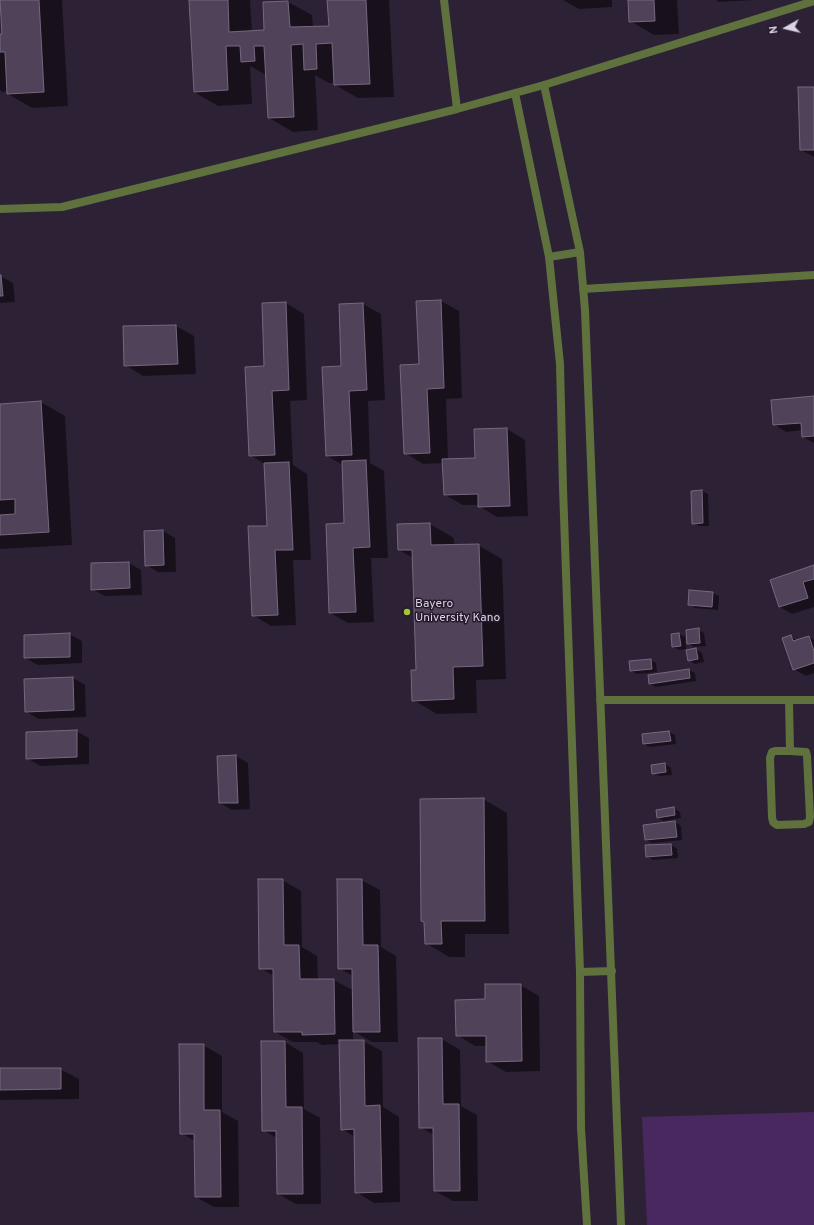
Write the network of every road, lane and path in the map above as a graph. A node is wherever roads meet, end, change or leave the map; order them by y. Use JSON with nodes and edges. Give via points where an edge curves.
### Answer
{"nodes":[{"id":1,"x":444,"y":0,"type":"edge"},
{"id":2,"x":814,"y":1,"type":"edge"},
{"id":3,"x":544,"y":85,"type":"junction"},
{"id":4,"x":515,"y":93,"type":"junction"},
{"id":5,"x":457,"y":109,"type":"junction"},
{"id":6,"x":0,"y":209,"type":"edge"},
{"id":7,"x":580,"y":252,"type":"junction"},
{"id":8,"x":549,"y":257,"type":"junction"},
{"id":9,"x":814,"y":275,"type":"edge"},
{"id":10,"x":583,"y":289,"type":"junction"},
{"id":11,"x":600,"y":700,"type":"junction"},
{"id":12,"x":789,"y":700,"type":"junction"},
{"id":13,"x":814,"y":700,"type":"edge"},
{"id":14,"x":790,"y":751,"type":"junction"},
{"id":15,"x":612,"y":971,"type":"junction"},
{"id":16,"x":580,"y":972,"type":"junction"},
{"id":17,"x":586,"y":1225,"type":"edge"},
{"id":18,"x":621,"y":1225,"type":"edge"}],
"edges":[{"from":1,"to":5,"type":"street"},
{"from":2,"to":3,"type":"street"},
{"from":3,"to":4,"type":"street"},
{"from":3,"to":7,"type":"street"},
{"from":4,"to":5,"type":"street"},
{"from":4,"to":8,"type":"street"},
{"from":5,"to":6,"type":"street","via":[[62,207]]},
{"from":7,"to":8,"type":"street"},
{"from":7,"to":10,"type":"street"},
{"from":8,"to":16,"type":"street","via":[[560,364]]},
{"from":9,"to":10,"type":"street"},
{"from":10,"to":11,"type":"street"},
{"from":11,"to":12,"type":"street"},
{"from":11,"to":15,"type":"street"},
{"from":12,"to":13,"type":"street"},
{"from":12,"to":14,"type":"street"},
{"from":14,"to":14,"type":"street","via":[[806,752],[810,818],[809,822],[804,824],[777,825],[772,817],[770,758],[774,751]]},
{"from":15,"to":16,"type":"street"},
{"from":15,"to":18,"type":"street"},
{"from":16,"to":17,"type":"street","via":[[581,1128]]}]}
